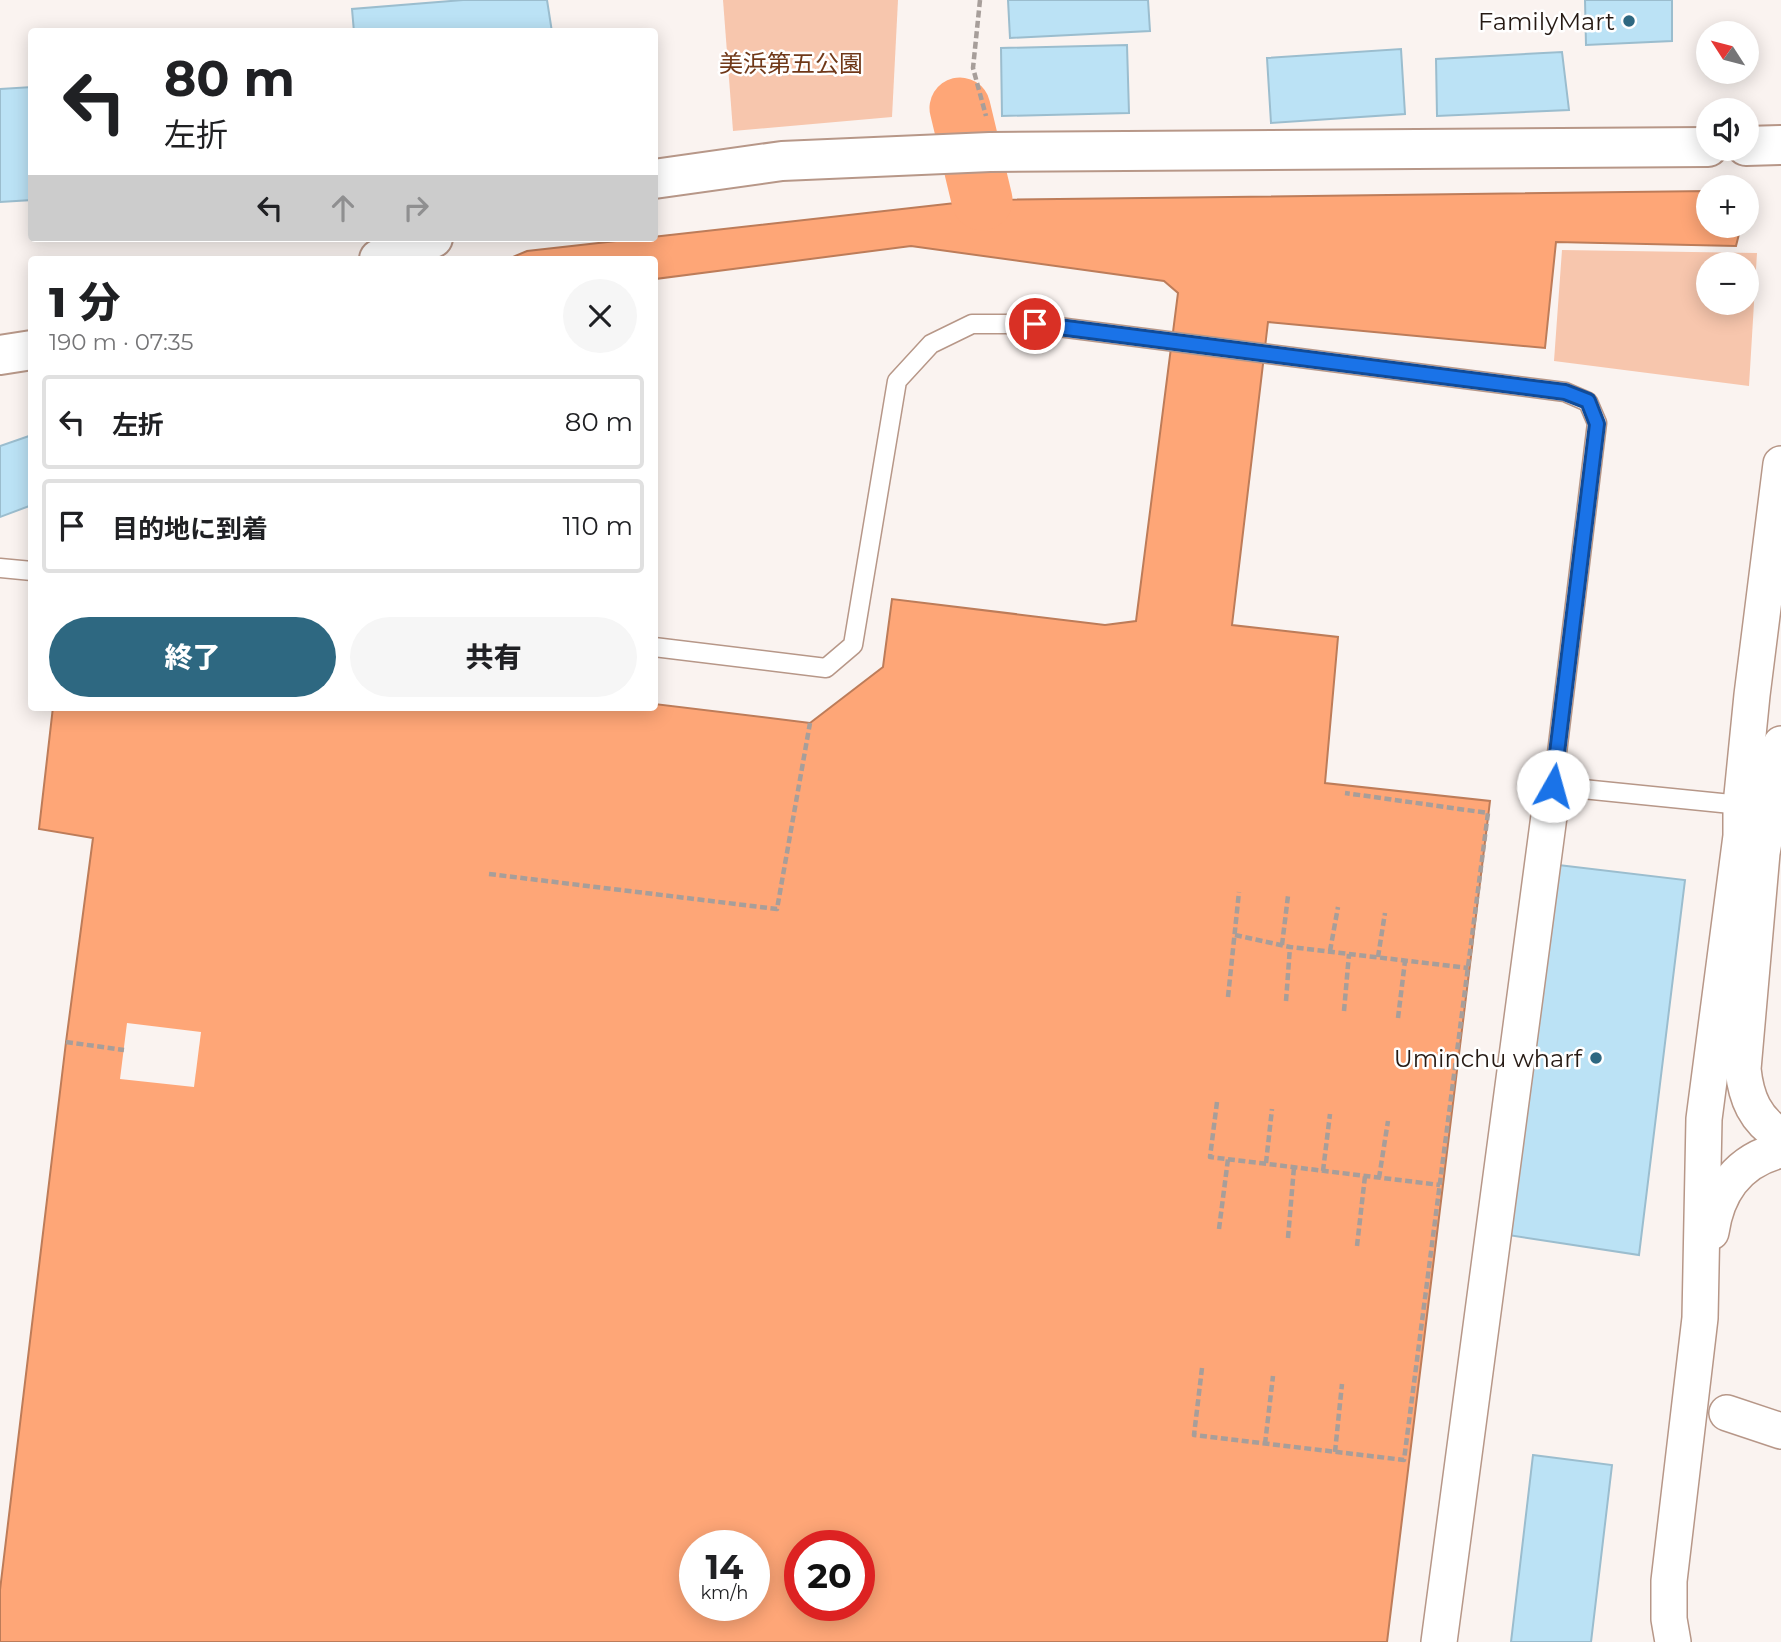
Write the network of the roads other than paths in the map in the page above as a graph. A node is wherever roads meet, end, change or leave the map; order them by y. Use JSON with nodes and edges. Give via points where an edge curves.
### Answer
{"nodes":[{"id":1,"x":1781,"y":145,"type":"edge"},
{"id":2,"x":1759,"y":146,"type":"edge"},
{"id":3,"x":1696,"y":147,"type":"edge"},
{"id":4,"x":658,"y":178,"type":"edge"},
{"id":5,"x":423,"y":242,"type":"edge"},
{"id":6,"x":387,"y":256,"type":"edge"},
{"id":7,"x":28,"y":351,"type":"edge"},
{"id":8,"x":0,"y":355,"type":"edge"},
{"id":9,"x":1781,"y":464,"type":"edge"},
{"id":10,"x":0,"y":568,"type":"edge"},
{"id":11,"x":28,"y":571,"type":"edge"},
{"id":12,"x":658,"y":647,"type":"edge"},
{"id":13,"x":1781,"y":744,"type":"edge"},
{"id":14,"x":1553,"y":786,"type":"junction"},
{"id":15,"x":1741,"y":805,"type":"junction"},
{"id":16,"x":1781,"y":1136,"type":"edge"},
{"id":17,"x":1781,"y":1150,"type":"edge"},
{"id":18,"x":1700,"y":1308,"type":"junction"},
{"id":19,"x":1727,"y":1413,"type":"dead end"},
{"id":20,"x":1781,"y":1431,"type":"edge"},
{"id":21,"x":1439,"y":1642,"type":"edge"},
{"id":22,"x":1673,"y":1642,"type":"edge"}],
"edges":[{"from":1,"to":2,"type":"street"},
{"from":3,"to":4,"type":"street","via":[[939,154],[782,161]]},
{"from":5,"to":6,"type":"street"},
{"from":7,"to":8,"type":"street"},
{"from":9,"to":15,"type":"street"},
{"from":10,"to":11,"type":"lane"},
{"from":12,"to":14,"type":"lane","via":[[826,668],[853,645],[897,381],[931,344],[972,324],[1035,324],[1565,392],[1588,401],[1597,424]]},
{"from":13,"to":16,"type":"street","via":[[1762,853],[1743,1069],[1753,1109]]},
{"from":14,"to":15,"type":"lane"},
{"from":14,"to":21,"type":"street"},
{"from":15,"to":18,"type":"street","via":[[1741,836],[1704,1119]]},
{"from":17,"to":18,"type":"street","via":[[1744,1166],[1720,1197]]},
{"from":18,"to":22,"type":"street","via":[[1669,1581]]},
{"from":19,"to":20,"type":"street"}]}
